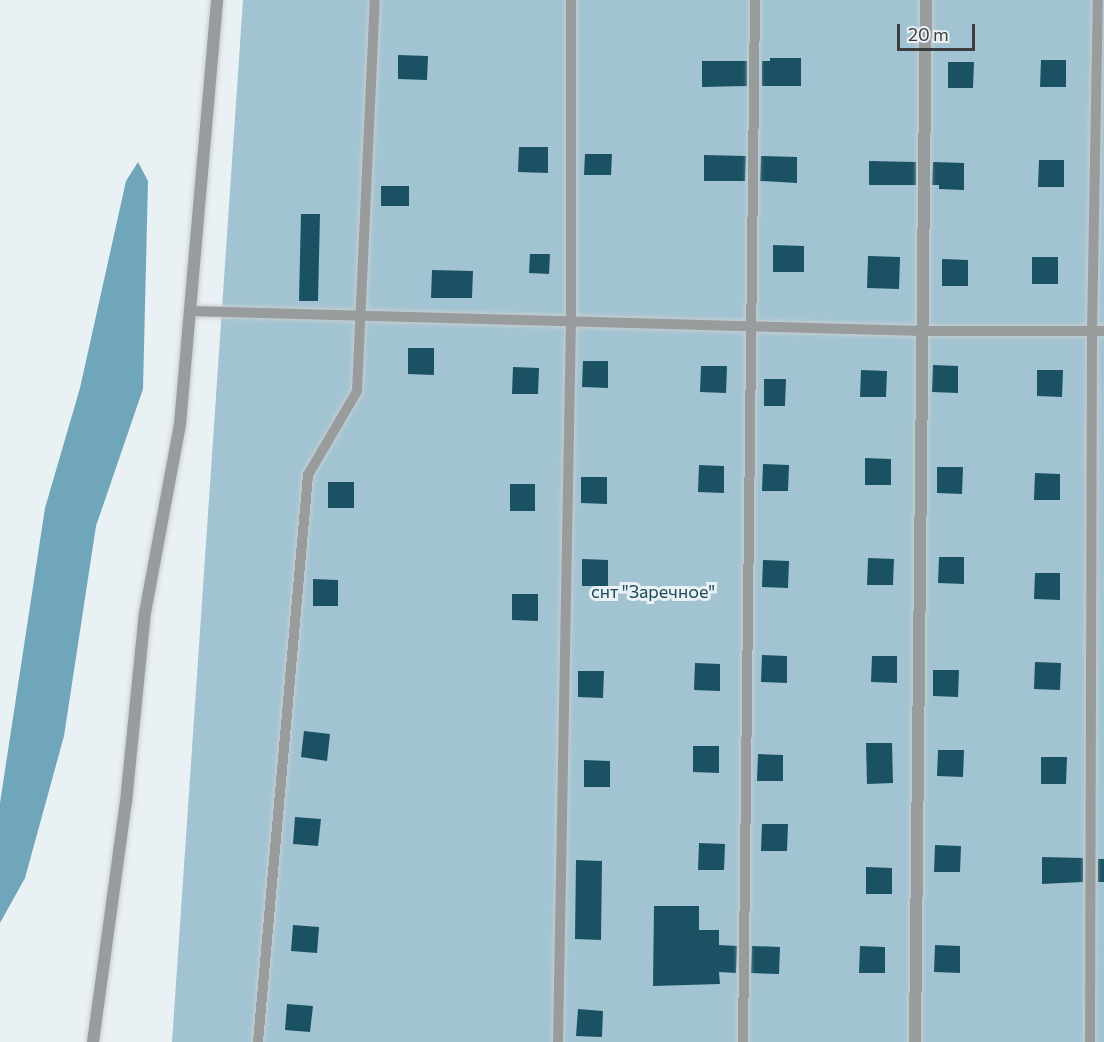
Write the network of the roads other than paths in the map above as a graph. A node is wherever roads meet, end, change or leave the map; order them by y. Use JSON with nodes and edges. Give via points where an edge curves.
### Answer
{"nodes":[{"id":1,"x":217,"y":0,"type":"edge"},
{"id":2,"x":375,"y":0,"type":"edge"},
{"id":3,"x":571,"y":0,"type":"edge"},
{"id":4,"x":755,"y":0,"type":"edge"},
{"id":5,"x":926,"y":0,"type":"edge"},
{"id":6,"x":1098,"y":0,"type":"edge"},
{"id":7,"x":189,"y":311,"type":"junction"},
{"id":8,"x":359,"y":316,"type":"junction"},
{"id":9,"x":571,"y":321,"type":"junction"},
{"id":10,"x":751,"y":326,"type":"junction"},
{"id":11,"x":922,"y":331,"type":"junction"},
{"id":12,"x":1098,"y":331,"type":"edge"},
{"id":13,"x":93,"y":1042,"type":"edge"},
{"id":14,"x":258,"y":1042,"type":"edge"},
{"id":15,"x":558,"y":1042,"type":"edge"},
{"id":16,"x":743,"y":1042,"type":"edge"},
{"id":17,"x":915,"y":1042,"type":"edge"},
{"id":18,"x":1090,"y":1042,"type":"edge"}],
"edges":[{"from":1,"to":7,"type":"street"},
{"from":2,"to":8,"type":"lane","via":[[370,167]]},
{"from":3,"to":9,"type":"lane"},
{"from":4,"to":10,"type":"lane"},
{"from":5,"to":11,"type":"street"},
{"from":6,"to":12,"type":"lane"},
{"from":7,"to":8,"type":"lane"},
{"from":7,"to":13,"type":"street","via":[[180,424],[145,613],[126,802]]},
{"from":8,"to":9,"type":"lane"},
{"from":8,"to":14,"type":"lane","via":[[357,391],[308,475]]},
{"from":9,"to":10,"type":"lane"},
{"from":9,"to":15,"type":"lane"},
{"from":10,"to":11,"type":"lane"},
{"from":10,"to":16,"type":"lane"},
{"from":11,"to":12,"type":"lane"},
{"from":11,"to":17,"type":"street"},
{"from":12,"to":18,"type":"lane"}]}
